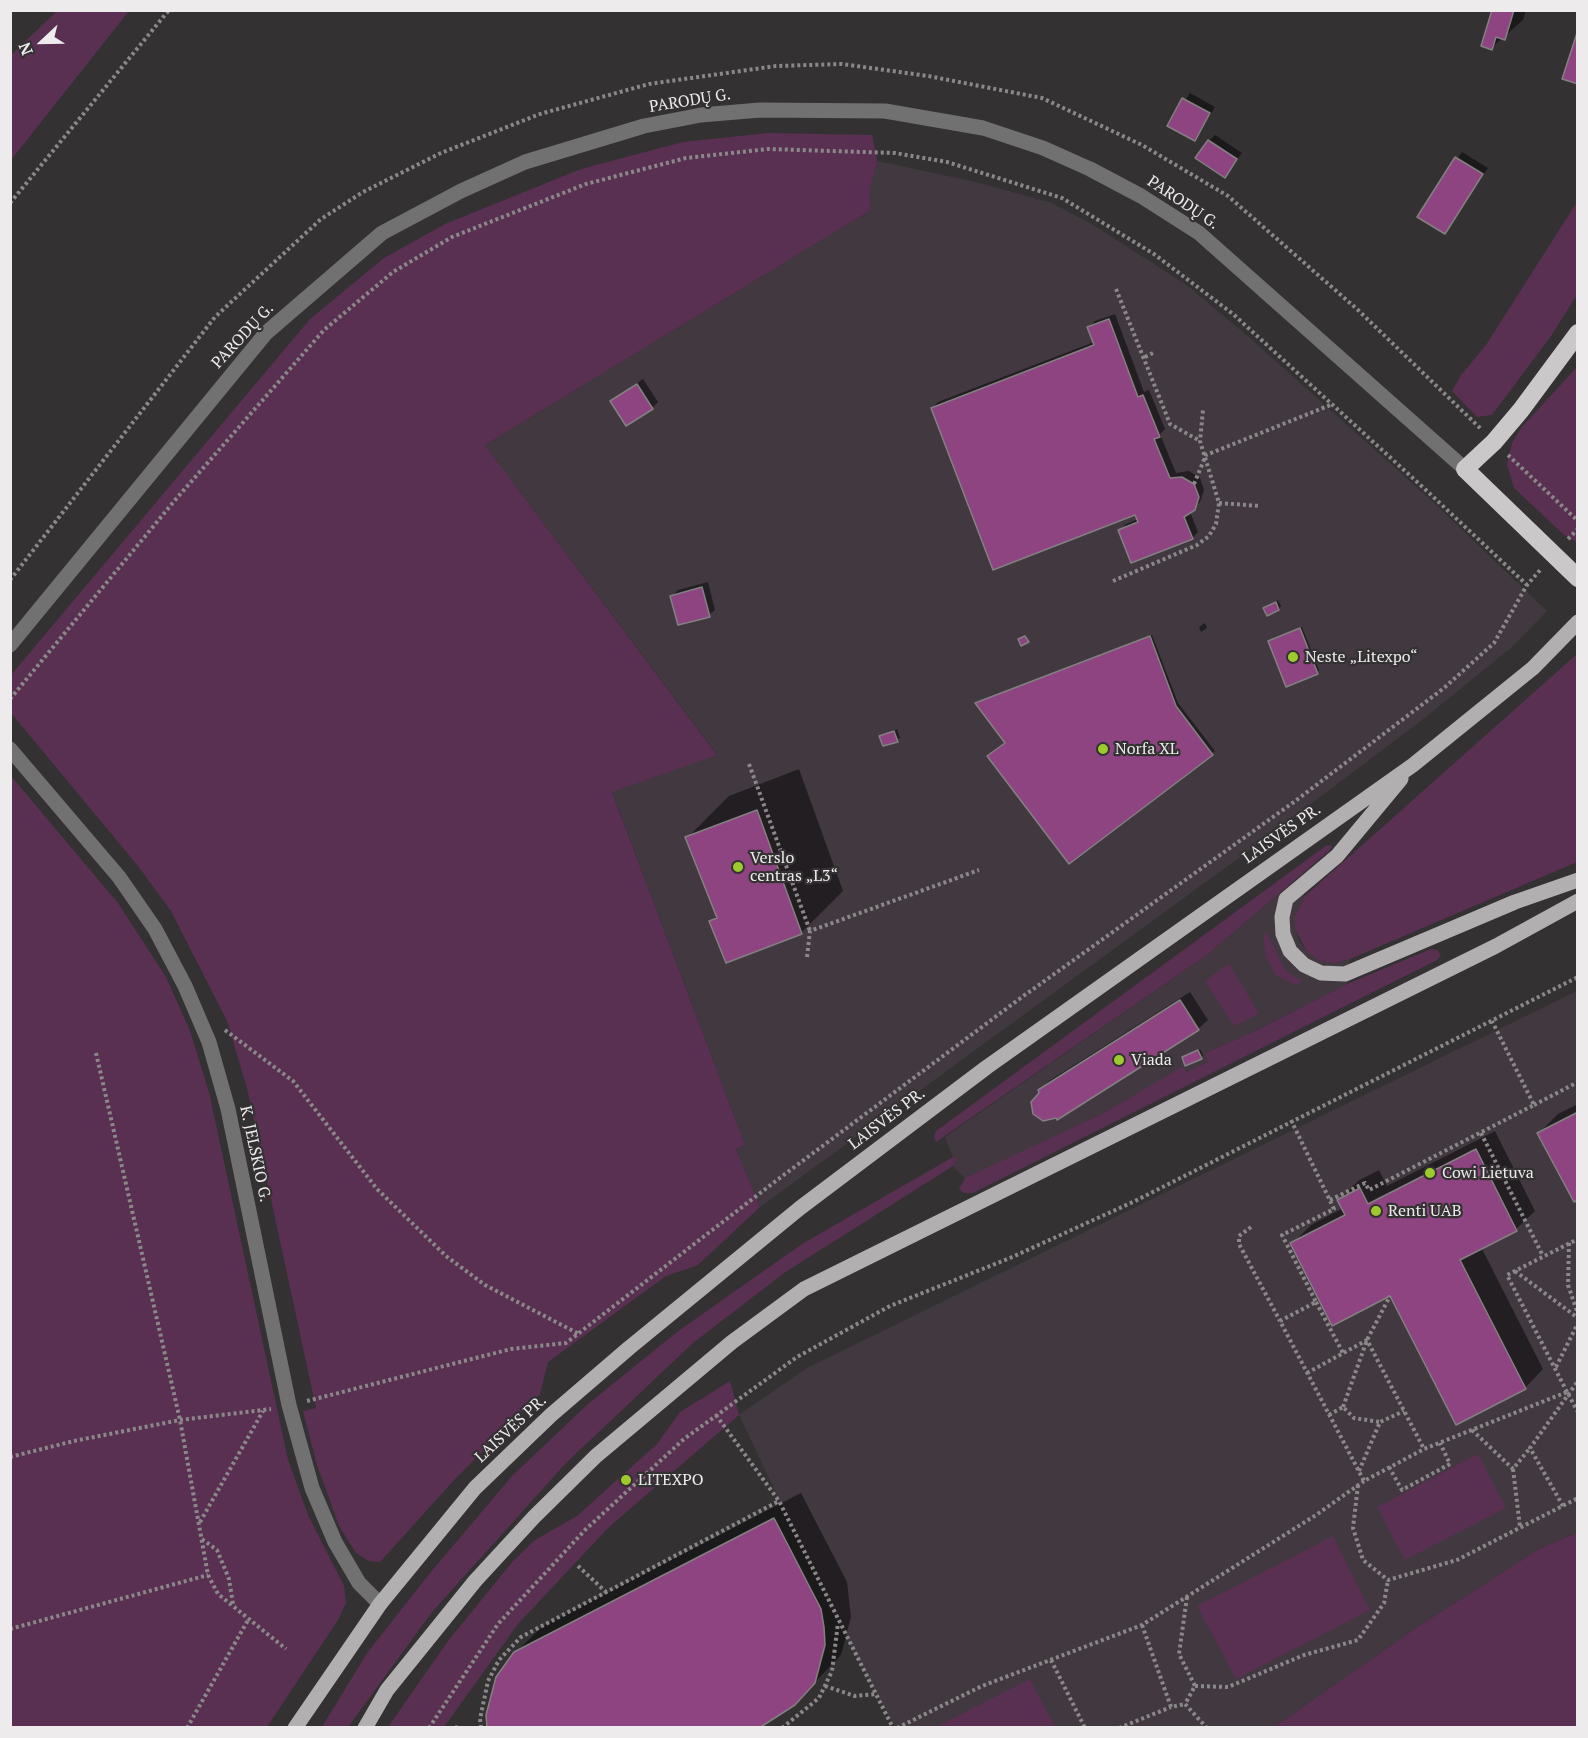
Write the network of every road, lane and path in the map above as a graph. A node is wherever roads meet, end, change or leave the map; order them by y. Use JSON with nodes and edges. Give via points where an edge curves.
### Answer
{"nodes":[{"id":1,"x":169,"y":10,"type":"edge"},
{"id":2,"x":10,"y":203,"type":"edge"},
{"id":3,"x":1116,"y":289,"type":"dead end"},
{"id":4,"x":1578,"y":333,"type":"edge"},
{"id":5,"x":1153,"y":353,"type":"dead end"},
{"id":6,"x":1144,"y":357,"type":"junction"},
{"id":7,"x":1333,"y":404,"type":"junction"},
{"id":8,"x":1203,"y":410,"type":"dead end"},
{"id":9,"x":1200,"y":441,"type":"junction"},
{"id":10,"x":1494,"y":442,"type":"junction"},
{"id":11,"x":1206,"y":455,"type":"junction"},
{"id":12,"x":1465,"y":469,"type":"junction"},
{"id":13,"x":1194,"y":484,"type":"dead end"},
{"id":14,"x":1219,"y":503,"type":"junction"},
{"id":15,"x":1260,"y":506,"type":"dead end"},
{"id":16,"x":1578,"y":520,"type":"edge"},
{"id":17,"x":1578,"y":528,"type":"edge"},
{"id":18,"x":1554,"y":554,"type":"junction"},
{"id":19,"x":1578,"y":578,"type":"edge"},
{"id":20,"x":10,"y":580,"type":"edge"},
{"id":21,"x":1113,"y":580,"type":"dead end"},
{"id":22,"x":1527,"y":585,"type":"junction"},
{"id":23,"x":1578,"y":621,"type":"edge"},
{"id":24,"x":10,"y":645,"type":"edge"},
{"id":25,"x":10,"y":699,"type":"edge"},
{"id":26,"x":10,"y":749,"type":"edge"},
{"id":27,"x":749,"y":764,"type":"dead end"},
{"id":28,"x":1413,"y":765,"type":"junction"},
{"id":29,"x":979,"y":870,"type":"dead end"},
{"id":30,"x":1578,"y":880,"type":"edge"},
{"id":31,"x":1578,"y":901,"type":"edge"},
{"id":32,"x":810,"y":931,"type":"junction"},
{"id":33,"x":807,"y":957,"type":"dead end"},
{"id":34,"x":1578,"y":977,"type":"edge"},
{"id":35,"x":194,"y":1008,"type":"junction"},
{"id":36,"x":1492,"y":1021,"type":"junction"},
{"id":37,"x":96,"y":1053,"type":"dead end"},
{"id":38,"x":1578,"y":1082,"type":"edge"},
{"id":39,"x":1534,"y":1105,"type":"junction"},
{"id":40,"x":1292,"y":1120,"type":"junction"},
{"id":41,"x":1481,"y":1133,"type":"junction"},
{"id":42,"x":1330,"y":1200,"type":"junction"},
{"id":43,"x":1251,"y":1227,"type":"dead end"},
{"id":44,"x":1578,"y":1239,"type":"edge"},
{"id":45,"x":1569,"y":1243,"type":"junction"},
{"id":46,"x":1543,"y":1256,"type":"junction"},
{"id":47,"x":1515,"y":1271,"type":"junction"},
{"id":48,"x":1390,"y":1296,"type":"dead end"},
{"id":49,"x":1316,"y":1302,"type":"junction"},
{"id":50,"x":1578,"y":1316,"type":"edge"},
{"id":51,"x":1280,"y":1321,"type":"junction"},
{"id":52,"x":1578,"y":1323,"type":"edge"},
{"id":53,"x":579,"y":1334,"type":"junction"},
{"id":54,"x":1367,"y":1340,"type":"junction"},
{"id":55,"x":1343,"y":1353,"type":"junction"},
{"id":56,"x":1555,"y":1368,"type":"junction"},
{"id":57,"x":1307,"y":1373,"type":"junction"},
{"id":58,"x":1578,"y":1381,"type":"edge"},
{"id":59,"x":1567,"y":1392,"type":"junction"},
{"id":60,"x":289,"y":1405,"type":"junction"},
{"id":61,"x":1343,"y":1407,"type":"junction"},
{"id":62,"x":263,"y":1410,"type":"junction"},
{"id":63,"x":1404,"y":1411,"type":"junction"},
{"id":64,"x":1578,"y":1412,"type":"edge"},
{"id":65,"x":716,"y":1415,"type":"junction"},
{"id":66,"x":1329,"y":1415,"type":"junction"},
{"id":67,"x":180,"y":1420,"type":"junction"},
{"id":68,"x":1380,"y":1422,"type":"junction"},
{"id":69,"x":1472,"y":1430,"type":"junction"},
{"id":70,"x":1440,"y":1443,"type":"junction"},
{"id":71,"x":1530,"y":1448,"type":"junction"},
{"id":72,"x":1424,"y":1449,"type":"junction"},
{"id":73,"x":10,"y":1457,"type":"edge"},
{"id":74,"x":1389,"y":1467,"type":"junction"},
{"id":75,"x":1513,"y":1468,"type":"junction"},
{"id":76,"x":1359,"y":1472,"type":"junction"},
{"id":77,"x":1364,"y":1480,"type":"junction"},
{"id":78,"x":1358,"y":1484,"type":"junction"},
{"id":79,"x":1578,"y":1498,"type":"edge"},
{"id":80,"x":779,"y":1501,"type":"junction"},
{"id":81,"x":1563,"y":1506,"type":"junction"},
{"id":82,"x":200,"y":1524,"type":"junction"},
{"id":83,"x":1520,"y":1528,"type":"junction"},
{"id":84,"x":202,"y":1539,"type":"junction"},
{"id":85,"x":578,"y":1566,"type":"dead end"},
{"id":86,"x":208,"y":1575,"type":"junction"},
{"id":87,"x":1388,"y":1580,"type":"junction"},
{"id":88,"x":606,"y":1592,"type":"junction"},
{"id":89,"x":1187,"y":1596,"type":"junction"},
{"id":90,"x":380,"y":1604,"type":"junction"},
{"id":91,"x":234,"y":1605,"type":"junction"},
{"id":92,"x":248,"y":1620,"type":"junction"},
{"id":93,"x":838,"y":1623,"type":"junction"},
{"id":94,"x":1142,"y":1625,"type":"junction"},
{"id":95,"x":10,"y":1629,"type":"edge"},
{"id":96,"x":286,"y":1649,"type":"dead end"},
{"id":97,"x":1051,"y":1660,"type":"junction"},
{"id":98,"x":825,"y":1686,"type":"junction"},
{"id":99,"x":1195,"y":1686,"type":"junction"},
{"id":100,"x":876,"y":1694,"type":"junction"},
{"id":101,"x":1185,"y":1704,"type":"junction"},
{"id":102,"x":1171,"y":1707,"type":"junction"},
{"id":103,"x":908,"y":1725,"type":"edge"},
{"id":104,"x":187,"y":1728,"type":"edge"},
{"id":105,"x":295,"y":1728,"type":"edge"},
{"id":106,"x":365,"y":1728,"type":"edge"},
{"id":107,"x":429,"y":1728,"type":"edge"},
{"id":108,"x":481,"y":1728,"type":"edge"},
{"id":109,"x":782,"y":1728,"type":"edge"},
{"id":110,"x":895,"y":1728,"type":"edge"},
{"id":111,"x":1084,"y":1728,"type":"edge"},
{"id":112,"x":1119,"y":1728,"type":"edge"},
{"id":113,"x":1207,"y":1728,"type":"edge"}],
"edges":[{"from":1,"to":2,"type":"path"},
{"from":3,"to":6,"type":"path"},
{"from":4,"to":10,"type":"highway"},
{"from":5,"to":6,"type":"path"},
{"from":6,"to":9,"type":"path","via":[[1170,424]]},
{"from":7,"to":11,"type":"path"},
{"from":7,"to":22,"type":"path"},
{"from":7,"to":25,"type":"path","via":[[1189,280],[1062,198],[947,162],[895,153],[768,149],[686,159],[586,184],[504,214],[452,237],[393,272],[324,330],[176,499]]},
{"from":8,"to":9,"type":"path"},
{"from":9,"to":11,"type":"path"},
{"from":10,"to":12,"type":"highway"},
{"from":10,"to":16,"type":"path"},
{"from":10,"to":20,"type":"path","via":[[1358,310],[1228,196],[1142,145],[1042,98],[842,64],[776,66],[649,84],[540,114],[441,153],[363,192],[321,219],[215,317]]},
{"from":11,"to":13,"type":"path"},
{"from":11,"to":14,"type":"path"},
{"from":12,"to":18,"type":"highway"},
{"from":12,"to":24,"type":"street","name":"PARODŲ G.","via":[[1200,233],[1141,196],[1043,147],[983,128],[885,111],[760,110],[701,115],[644,126],[525,162],[382,233],[266,333]]},
{"from":14,"to":15,"type":"path"},
{"from":14,"to":21,"type":"path","via":[[1216,524],[1197,545]]},
{"from":17,"to":18,"type":"path"},
{"from":18,"to":19,"type":"highway"},
{"from":18,"to":22,"type":"path"},
{"from":22,"to":53,"type":"path","via":[[1494,643],[1444,688],[1294,802],[1022,997]]},
{"from":23,"to":28,"type":"main road","name":"LAISVĖS PR.","via":[[1533,668]]},
{"from":26,"to":35,"type":"street","name":"K. JELSKIO G.","via":[[119,877],[155,929]]},
{"from":27,"to":32,"type":"path"},
{"from":28,"to":30,"type":"main road","via":[[1337,856],[1286,899],[1283,933],[1290,951],[1304,965],[1321,974],[1345,974],[1515,902]]},
{"from":28,"to":90,"type":"main road","name":"LAISVĖS PR.","via":[[987,1066],[800,1208],[551,1415],[475,1488]]},
{"from":29,"to":32,"type":"path"},
{"from":31,"to":106,"type":"main road","via":[[1496,946],[804,1289],[732,1342],[596,1456],[541,1509],[468,1590],[387,1690]]},
{"from":32,"to":33,"type":"path"},
{"from":34,"to":36,"type":"path"},
{"from":35,"to":53,"type":"path","via":[[293,1081],[376,1189],[446,1256],[485,1285]]},
{"from":35,"to":60,"type":"street","name":"K. JELSKIO G.","via":[[209,1042],[228,1109]]},
{"from":36,"to":39,"type":"path"},
{"from":36,"to":40,"type":"path"},
{"from":37,"to":67,"type":"path"},
{"from":38,"to":39,"type":"path"},
{"from":39,"to":41,"type":"path"},
{"from":40,"to":42,"type":"path"},
{"from":40,"to":65,"type":"path","via":[[1124,1206],[1010,1258],[890,1306],[797,1357]]},
{"from":41,"to":42,"type":"path","via":[[1369,1190],[1365,1183]]},
{"from":41,"to":46,"type":"path"},
{"from":42,"to":49,"type":"path","via":[[1334,1209],[1282,1235]]},
{"from":43,"to":51,"type":"path","via":[[1239,1236],[1239,1244]]},
{"from":44,"to":45,"type":"path"},
{"from":45,"to":46,"type":"path"},
{"from":45,"to":50,"type":"path","via":[[1568,1285]]},
{"from":46,"to":47,"type":"path"},
{"from":47,"to":50,"type":"path"},
{"from":47,"to":56,"type":"path","via":[[1507,1275]]},
{"from":48,"to":54,"type":"path"},
{"from":49,"to":51,"type":"path"},
{"from":49,"to":55,"type":"path"},
{"from":51,"to":57,"type":"path"},
{"from":52,"to":56,"type":"path"},
{"from":53,"to":60,"type":"path","via":[[566,1343],[512,1349]]},
{"from":54,"to":55,"type":"path"},
{"from":54,"to":61,"type":"path"},
{"from":54,"to":63,"type":"path"},
{"from":55,"to":57,"type":"path"},
{"from":56,"to":59,"type":"path"},
{"from":57,"to":66,"type":"path"},
{"from":58,"to":59,"type":"path"},
{"from":59,"to":64,"type":"path"},
{"from":59,"to":69,"type":"path"},
{"from":59,"to":71,"type":"path"},
{"from":60,"to":62,"type":"path"},
{"from":60,"to":90,"type":"street","name":"K. JELSKIO G.","via":[[312,1488],[335,1542],[359,1583]]},
{"from":61,"to":66,"type":"path"},
{"from":61,"to":68,"type":"path","via":[[1354,1418]]},
{"from":62,"to":67,"type":"path"},
{"from":62,"to":82,"type":"path"},
{"from":63,"to":68,"type":"path"},
{"from":63,"to":72,"type":"path"},
{"from":65,"to":80,"type":"path"},
{"from":65,"to":107,"type":"path","via":[[684,1439],[585,1530],[498,1624]]},
{"from":66,"to":76,"type":"path"},
{"from":67,"to":73,"type":"path"},
{"from":67,"to":82,"type":"path"},
{"from":68,"to":76,"type":"path"},
{"from":69,"to":70,"type":"path"},
{"from":69,"to":75,"type":"path"},
{"from":70,"to":72,"type":"path"},
{"from":70,"to":74,"type":"path","via":[[1450,1464],[1402,1490]]},
{"from":71,"to":75,"type":"path"},
{"from":71,"to":81,"type":"path"},
{"from":72,"to":74,"type":"path"},
{"from":74,"to":77,"type":"path"},
{"from":75,"to":83,"type":"path"},
{"from":76,"to":77,"type":"path"},
{"from":77,"to":78,"type":"path"},
{"from":78,"to":87,"type":"path","via":[[1353,1528],[1363,1560]]},
{"from":78,"to":89,"type":"path"},
{"from":79,"to":81,"type":"path"},
{"from":80,"to":88,"type":"path"},
{"from":80,"to":93,"type":"path"},
{"from":81,"to":83,"type":"path"},
{"from":82,"to":84,"type":"path"},
{"from":83,"to":87,"type":"path","via":[[1457,1560]]},
{"from":84,"to":86,"type":"path"},
{"from":84,"to":91,"type":"path","via":[[217,1550]]},
{"from":85,"to":88,"type":"path"},
{"from":86,"to":91,"type":"path","via":[[218,1594]]},
{"from":86,"to":95,"type":"path"},
{"from":87,"to":99,"type":"path","via":[[1384,1603],[1358,1640],[1304,1654],[1228,1687]]},
{"from":88,"to":108,"type":"path","via":[[521,1637],[499,1660],[488,1681]]},
{"from":89,"to":94,"type":"path"},
{"from":89,"to":99,"type":"path","via":[[1179,1654]]},
{"from":90,"to":105,"type":"main road","name":"LAISVĖS PR."},
{"from":91,"to":92,"type":"path"},
{"from":92,"to":96,"type":"path"},
{"from":92,"to":104,"type":"path"},
{"from":93,"to":98,"type":"path","via":[[832,1671]]},
{"from":93,"to":100,"type":"path"},
{"from":94,"to":97,"type":"path"},
{"from":94,"to":102,"type":"path"},
{"from":97,"to":103,"type":"path","via":[[982,1686]]},
{"from":97,"to":111,"type":"path"},
{"from":98,"to":100,"type":"path","via":[[855,1696]]},
{"from":98,"to":109,"type":"path","via":[[819,1698]]},
{"from":99,"to":101,"type":"path"},
{"from":100,"to":110,"type":"path"},
{"from":101,"to":102,"type":"path"},
{"from":101,"to":113,"type":"path"},
{"from":102,"to":112,"type":"path"},
{"from":103,"to":110,"type":"path"}]}
